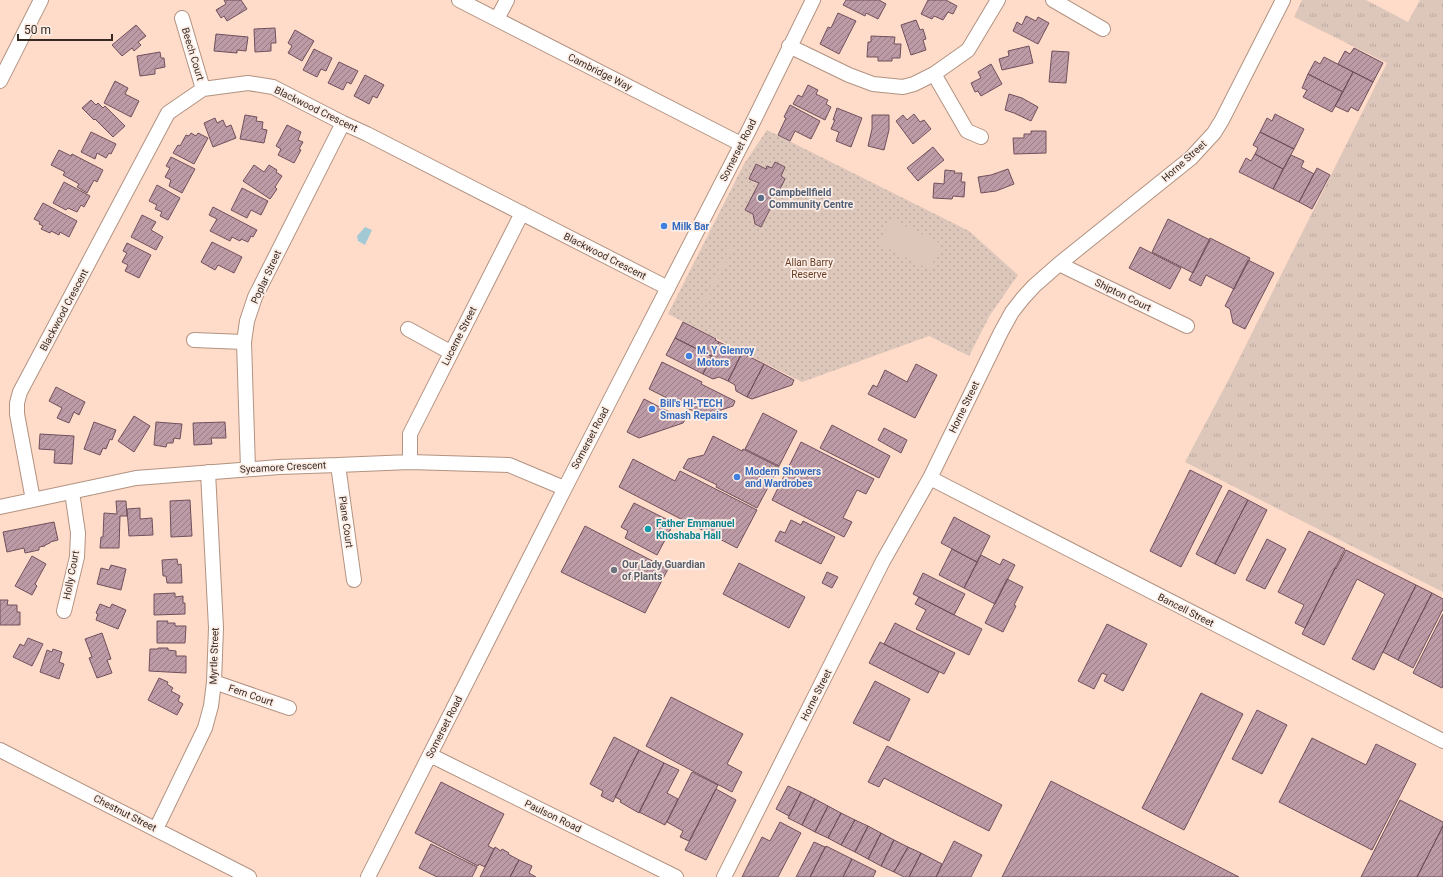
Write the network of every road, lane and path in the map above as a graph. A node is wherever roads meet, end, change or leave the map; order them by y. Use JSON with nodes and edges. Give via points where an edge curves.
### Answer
{"nodes":[{"id":1,"x":41,"y":0,"type":"edge"},
{"id":2,"x":459,"y":0,"type":"edge"},
{"id":3,"x":507,"y":0,"type":"edge"},
{"id":4,"x":813,"y":0,"type":"edge"},
{"id":5,"x":998,"y":0,"type":"edge"},
{"id":6,"x":1053,"y":0,"type":"edge"},
{"id":7,"x":1284,"y":0,"type":"edge"},
{"id":8,"x":182,"y":18,"type":"dead end"},
{"id":9,"x":497,"y":19,"type":"junction"},
{"id":10,"x":1103,"y":29,"type":"dead end"},
{"id":11,"x":789,"y":46,"type":"junction"},
{"id":12,"x":934,"y":74,"type":"junction"},
{"id":13,"x":0,"y":81,"type":"edge"},
{"id":14,"x":203,"y":89,"type":"junction"},
{"id":15,"x":343,"y":123,"type":"junction"},
{"id":16,"x":981,"y":137,"type":"dead end"},
{"id":17,"x":741,"y":144,"type":"junction"},
{"id":18,"x":522,"y":213,"type":"junction"},
{"id":19,"x":1059,"y":264,"type":"junction"},
{"id":20,"x":668,"y":288,"type":"junction"},
{"id":21,"x":1187,"y":326,"type":"dead end"},
{"id":22,"x":408,"y":329,"type":"dead end"},
{"id":23,"x":194,"y":340,"type":"dead end"},
{"id":24,"x":244,"y":342,"type":"junction"},
{"id":25,"x":450,"y":352,"type":"junction"},
{"id":26,"x":410,"y":462,"type":"junction"},
{"id":27,"x":338,"y":464,"type":"junction"},
{"id":28,"x":248,"y":469,"type":"junction"},
{"id":29,"x":208,"y":472,"type":"junction"},
{"id":30,"x":930,"y":478,"type":"junction"},
{"id":31,"x":564,"y":488,"type":"junction"},
{"id":32,"x":72,"y":492,"type":"junction"},
{"id":33,"x":33,"y":500,"type":"junction"},
{"id":34,"x":0,"y":507,"type":"edge"},
{"id":35,"x":354,"y":580,"type":"dead end"},
{"id":36,"x":64,"y":611,"type":"dead end"},
{"id":37,"x":214,"y":682,"type":"junction"},
{"id":38,"x":289,"y":708,"type":"dead end"},
{"id":39,"x":1443,"y":741,"type":"edge"},
{"id":40,"x":0,"y":750,"type":"edge"},
{"id":41,"x":430,"y":755,"type":"junction"},
{"id":42,"x":156,"y":829,"type":"junction"},
{"id":43,"x":249,"y":877,"type":"edge"},
{"id":44,"x":368,"y":877,"type":"edge"},
{"id":45,"x":676,"y":877,"type":"edge"},
{"id":46,"x":724,"y":877,"type":"edge"}],
"edges":[{"from":1,"to":13,"type":"street"},
{"from":2,"to":9,"type":"street","name":"Cambridge Way"},
{"from":3,"to":9,"type":"street"},
{"from":4,"to":11,"type":"street","name":"Somerset Road"},
{"from":5,"to":12,"type":"street","via":[[968,50]]},
{"from":6,"to":10,"type":"street"},
{"from":7,"to":19,"type":"street","name":"Horne Street","via":[[1222,120],[1204,145]]},
{"from":8,"to":14,"type":"street","name":"Beech Court"},
{"from":9,"to":17,"type":"street","name":"Cambridge Way"},
{"from":11,"to":12,"type":"street","via":[[872,84],[903,86],[914,84]]},
{"from":11,"to":17,"type":"street","name":"Somerset Road"},
{"from":12,"to":16,"type":"street","via":[[967,131]]},
{"from":14,"to":15,"type":"street","name":"Blackwood Crescent","via":[[248,83],[273,87]]},
{"from":14,"to":33,"type":"street","name":"Blackwood Crescent","via":[[168,113],[20,392],[17,414]]},
{"from":15,"to":18,"type":"street","name":"Blackwood Crescent"},
{"from":15,"to":24,"type":"street","name":"Poplar Street","via":[[255,297],[247,321]]},
{"from":17,"to":20,"type":"street","name":"Somerset Road"},
{"from":18,"to":20,"type":"street","name":"Blackwood Crescent"},
{"from":18,"to":25,"type":"street","name":"Lucerne Street"},
{"from":19,"to":21,"type":"street","name":"Shipton Court"},
{"from":19,"to":30,"type":"street","name":"Horne Street","via":[[1034,286],[1012,312]]},
{"from":20,"to":31,"type":"street","name":"Somerset Road"},
{"from":22,"to":25,"type":"street"},
{"from":23,"to":24,"type":"street"},
{"from":24,"to":28,"type":"street","name":"Poplar Street"},
{"from":25,"to":26,"type":"street","name":"Lucerne Street","via":[[410,434]]},
{"from":26,"to":27,"type":"street","name":"Sycamore Crescent"},
{"from":26,"to":31,"type":"street","name":"Sycamore Crescent","via":[[509,465]]},
{"from":27,"to":28,"type":"street","name":"Sycamore Crescent"},
{"from":27,"to":35,"type":"street","name":"Plane Court"},
{"from":28,"to":29,"type":"street","name":"Sycamore Crescent"},
{"from":29,"to":32,"type":"street","name":"Sycamore Crescent","via":[[136,478]]},
{"from":29,"to":37,"type":"street","name":"Myrtle Street","via":[[216,628]]},
{"from":30,"to":39,"type":"street","name":"Bancell Street"},
{"from":30,"to":46,"type":"street","name":"Horne Street","via":[[883,561]]},
{"from":31,"to":41,"type":"street","name":"Somerset Road"},
{"from":32,"to":33,"type":"street","name":"Sycamore Crescent"},
{"from":32,"to":36,"type":"street","name":"Holly Court","via":[[78,533],[77,557]]},
{"from":33,"to":34,"type":"street","name":"Sycamore Crescent"},
{"from":37,"to":38,"type":"street","name":"Fern Court"},
{"from":37,"to":42,"type":"street","name":"Myrtle Street","via":[[205,728]]},
{"from":40,"to":42,"type":"street","name":"Chestnut Street"},
{"from":41,"to":44,"type":"street","name":"Somerset Road"},
{"from":41,"to":45,"type":"street","name":"Paulson Road"},
{"from":42,"to":43,"type":"street","name":"Chestnut Street"}]}
